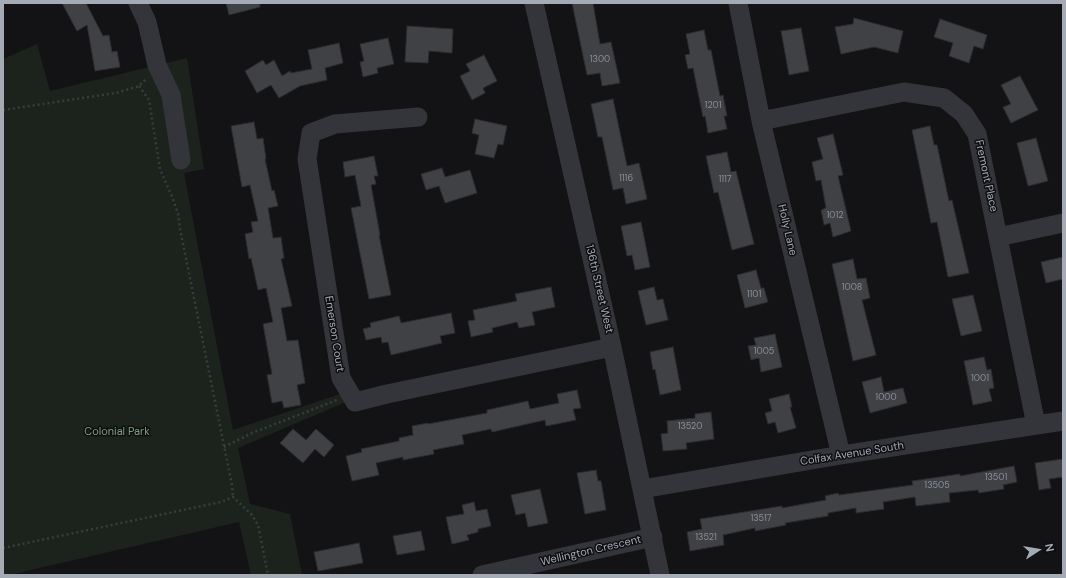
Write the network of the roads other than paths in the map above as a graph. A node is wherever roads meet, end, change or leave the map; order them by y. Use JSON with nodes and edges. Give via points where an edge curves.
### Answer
{"nodes":[{"id":1,"x":138,"y":3,"type":"edge"},
{"id":2,"x":534,"y":3,"type":"edge"},
{"id":3,"x":738,"y":3,"type":"edge"},
{"id":4,"x":418,"y":117,"type":"dead end"},
{"id":5,"x":762,"y":121,"type":"junction"},
{"id":6,"x":181,"y":160,"type":"dead end"},
{"id":7,"x":1063,"y":223,"type":"edge"},
{"id":8,"x":998,"y":237,"type":"junction"},
{"id":9,"x":612,"y":347,"type":"junction"},
{"id":10,"x":1063,"y":421,"type":"edge"},
{"id":11,"x":1036,"y":425,"type":"junction"},
{"id":12,"x":841,"y":455,"type":"junction"},
{"id":13,"x":642,"y":489,"type":"junction"},
{"id":14,"x":653,"y":537,"type":"junction"},
{"id":15,"x":482,"y":575,"type":"edge"},
{"id":16,"x":660,"y":575,"type":"edge"}],
"edges":[{"from":1,"to":6,"type":"street","via":[[147,22],[157,65],[171,95]]},
{"from":2,"to":9,"type":"street","name":"136th Street West"},
{"from":3,"to":5,"type":"street","name":"Holly Lane"},
{"from":4,"to":9,"type":"street","name":"Emerson Court","via":[[335,124],[311,134],[307,159],[341,378],[355,402]]},
{"from":5,"to":8,"type":"street","name":"Fremont Place","via":[[904,92],[944,98],[964,114],[977,134]]},
{"from":5,"to":12,"type":"street","name":"Holly Lane"},
{"from":7,"to":8,"type":"street"},
{"from":8,"to":11,"type":"street","name":"Fremont Place"},
{"from":9,"to":13,"type":"street","name":"136th Street West"},
{"from":10,"to":11,"type":"street","name":"Colfax Avenue South"},
{"from":11,"to":12,"type":"street","name":"Colfax Avenue South"},
{"from":12,"to":13,"type":"street","name":"Colfax Avenue South"},
{"from":13,"to":14,"type":"street","name":"136th Street West"},
{"from":14,"to":15,"type":"street","name":"Wellington Crescent"},
{"from":14,"to":16,"type":"street","name":"136th Street West"}]}
